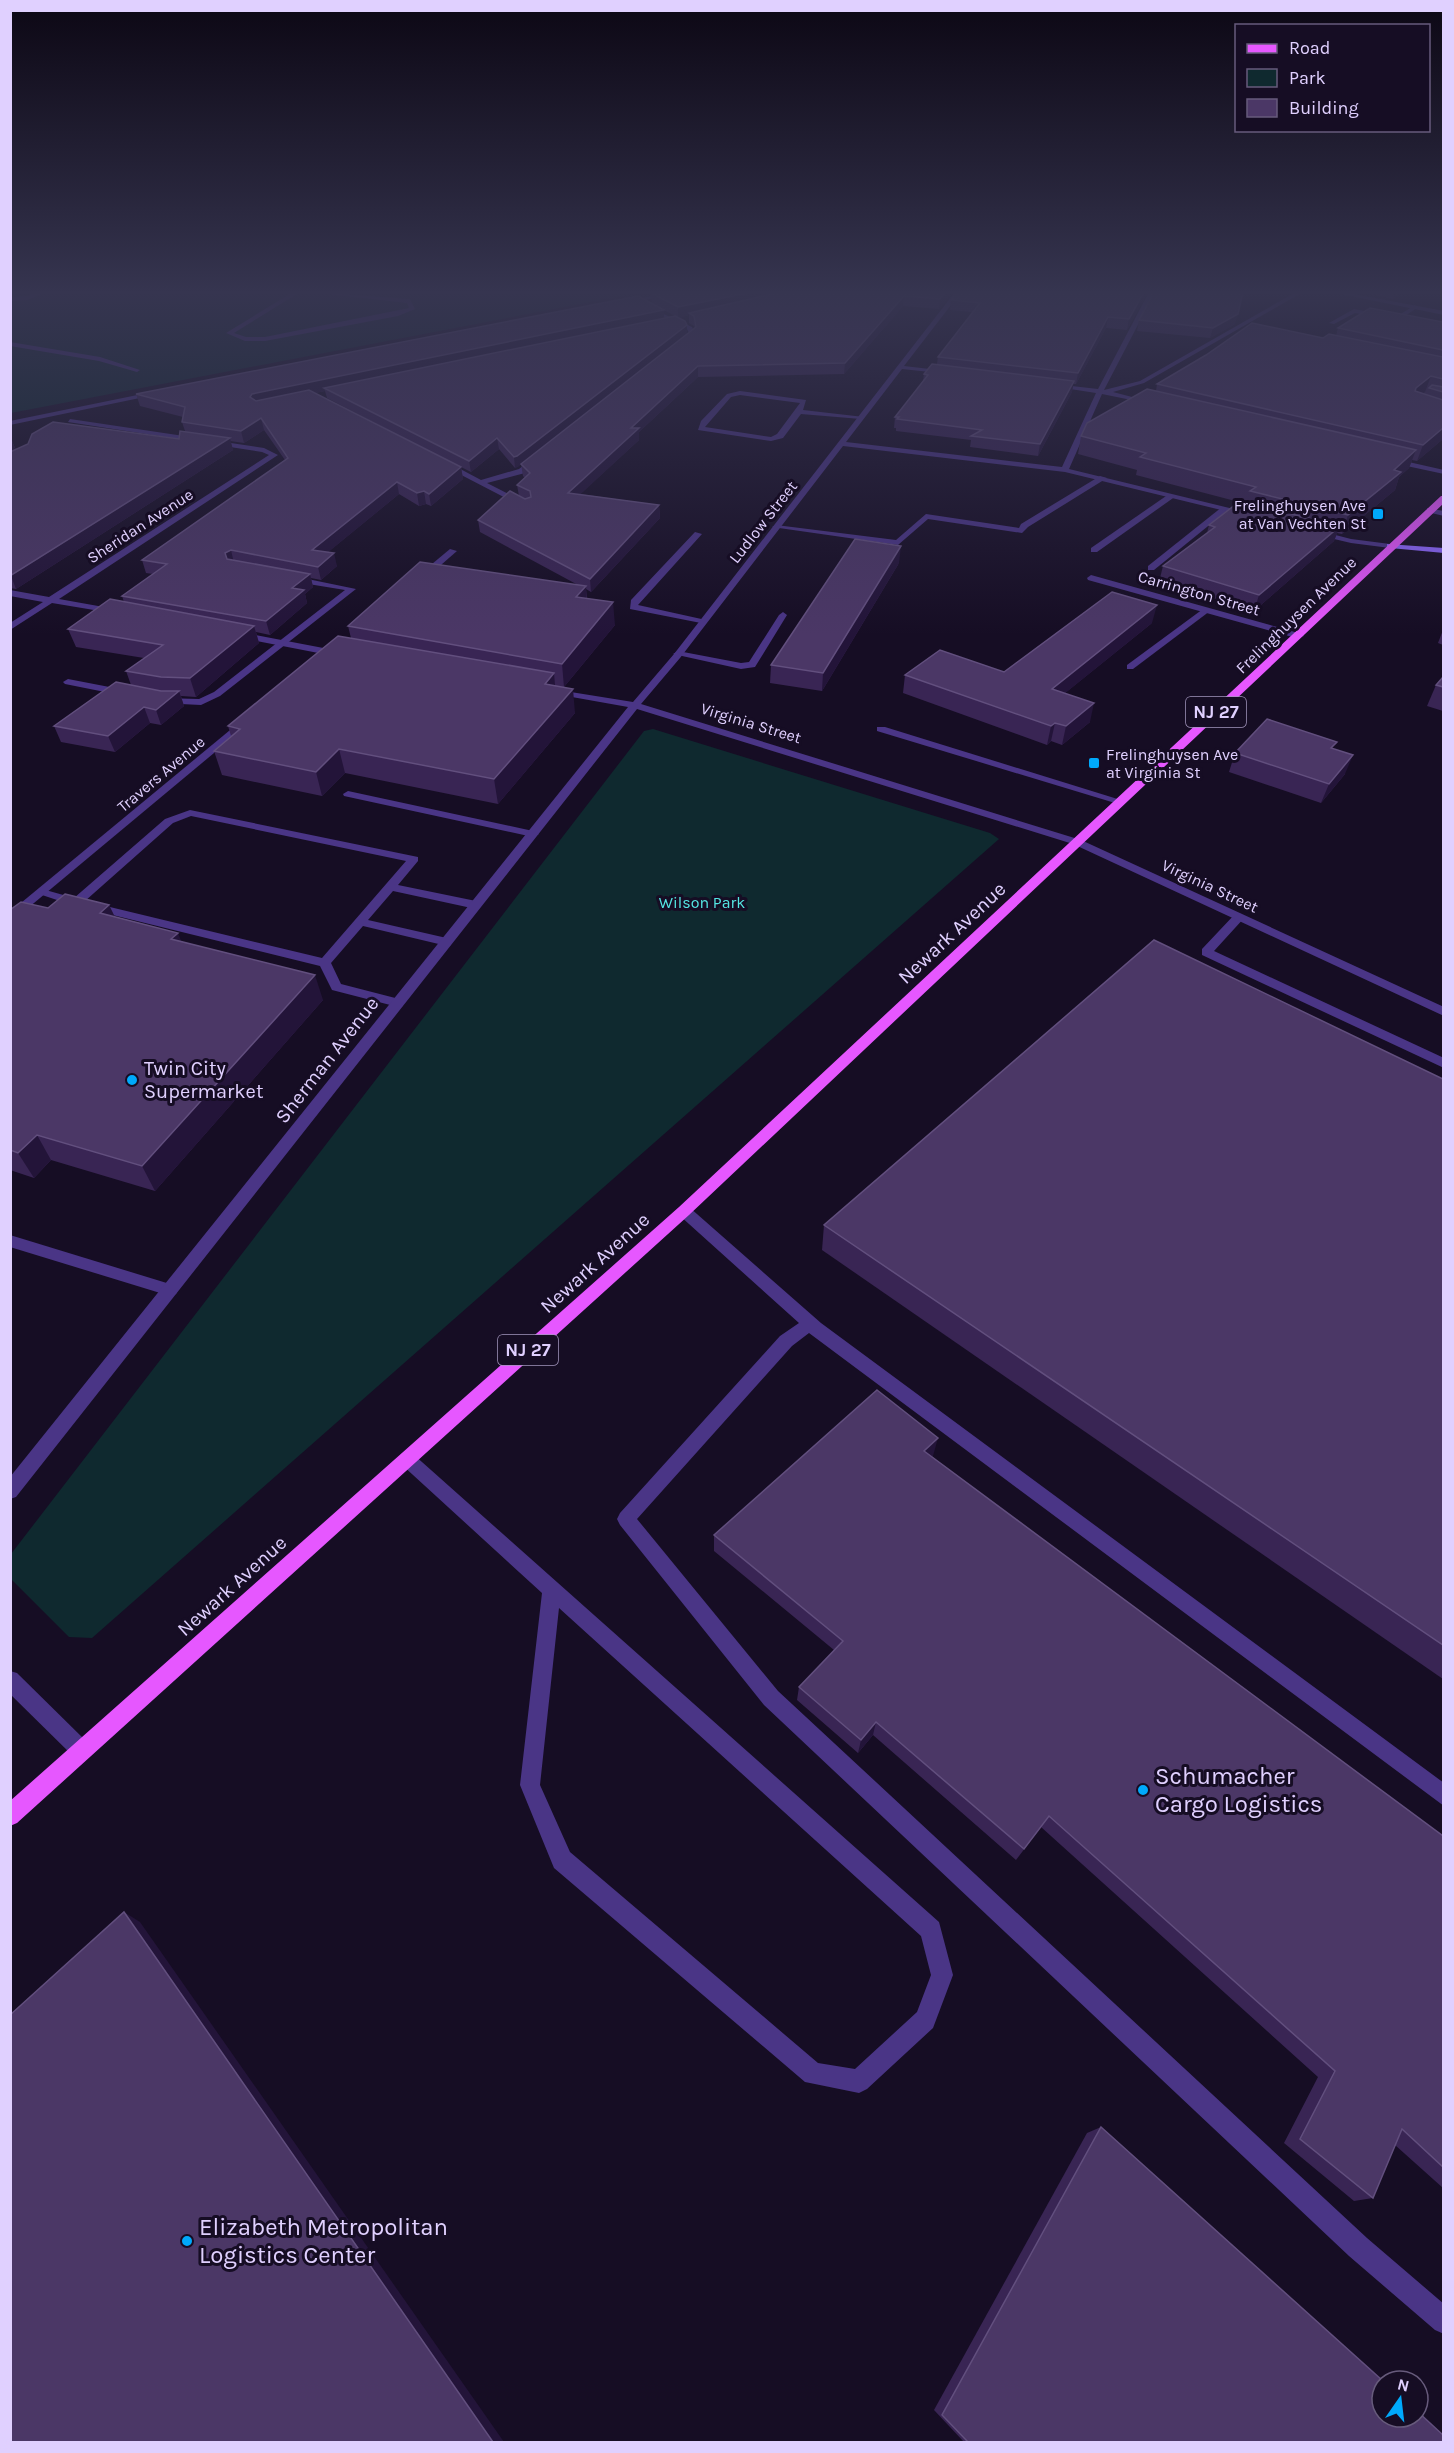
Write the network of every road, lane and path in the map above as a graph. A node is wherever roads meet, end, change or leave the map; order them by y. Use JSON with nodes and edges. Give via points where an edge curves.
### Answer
{"nodes":[{"id":1,"x":94,"y":406,"type":"edge"},
{"id":2,"x":717,"y":406,"type":"edge"},
{"id":3,"x":802,"y":406,"type":"edge"},
{"id":4,"x":869,"y":406,"type":"edge"},
{"id":5,"x":1093,"y":406,"type":"edge"},
{"id":6,"x":799,"y":412,"type":"junction"},
{"id":7,"x":63,"y":413,"type":"junction"},
{"id":8,"x":861,"y":417,"type":"junction"},
{"id":9,"x":70,"y":421,"type":"junction"},
{"id":10,"x":10,"y":423,"type":"edge"},
{"id":11,"x":60,"y":427,"type":"edge"},
{"id":12,"x":840,"y":444,"type":"junction"},
{"id":13,"x":548,"y":450,"type":"edge"},
{"id":14,"x":1385,"y":458,"type":"edge"},
{"id":15,"x":434,"y":459,"type":"edge"},
{"id":16,"x":1065,"y":470,"type":"junction"},
{"id":17,"x":1443,"y":472,"type":"edge"},
{"id":18,"x":1103,"y":478,"type":"junction"},
{"id":19,"x":480,"y":483,"type":"junction"},
{"id":20,"x":1172,"y":496,"type":"junction"},
{"id":21,"x":1443,"y":498,"type":"edge"},
{"id":22,"x":527,"y":507,"type":"edge"},
{"id":23,"x":1225,"y":509,"type":"junction"},
{"id":24,"x":1430,"y":510,"type":"junction"},
{"id":25,"x":1443,"y":514,"type":"edge"},
{"id":26,"x":1259,"y":518,"type":"edge"},
{"id":27,"x":776,"y":527,"type":"junction"},
{"id":28,"x":1305,"y":530,"type":"edge"},
{"id":29,"x":698,"y":534,"type":"dead end"},
{"id":30,"x":1390,"y":546,"type":"junction"},
{"id":31,"x":1094,"y":550,"type":"dead end"},
{"id":32,"x":1443,"y":551,"type":"edge"},
{"id":33,"x":453,"y":552,"type":"dead end"},
{"id":34,"x":1151,"y":568,"type":"dead end"},
{"id":35,"x":288,"y":578,"type":"edge"},
{"id":36,"x":1091,"y":578,"type":"dead end"},
{"id":37,"x":416,"y":582,"type":"edge"},
{"id":38,"x":10,"y":593,"type":"edge"},
{"id":39,"x":52,"y":600,"type":"junction"},
{"id":40,"x":1206,"y":611,"type":"junction"},
{"id":41,"x":130,"y":615,"type":"edge"},
{"id":42,"x":783,"y":615,"type":"dead end"},
{"id":43,"x":703,"y":622,"type":"junction"},
{"id":44,"x":10,"y":627,"type":"edge"},
{"id":45,"x":234,"y":634,"type":"edge"},
{"id":46,"x":1299,"y":636,"type":"junction"},
{"id":47,"x":280,"y":643,"type":"junction"},
{"id":48,"x":334,"y":649,"type":"junction"},
{"id":49,"x":678,"y":655,"type":"junction"},
{"id":50,"x":354,"y":656,"type":"edge"},
{"id":51,"x":321,"y":660,"type":"edge"},
{"id":52,"x":1130,"y":667,"type":"dead end"},
{"id":53,"x":68,"y":682,"type":"dead end"},
{"id":54,"x":539,"y":688,"type":"edge"},
{"id":55,"x":134,"y":695,"type":"edge"},
{"id":56,"x":156,"y":699,"type":"edge"},
{"id":57,"x":634,"y":705,"type":"junction"},
{"id":58,"x":258,"y":712,"type":"edge"},
{"id":59,"x":881,"y":729,"type":"dead end"},
{"id":60,"x":348,"y":794,"type":"dead end"},
{"id":61,"x":1119,"y":801,"type":"junction"},
{"id":62,"x":533,"y":834,"type":"junction"},
{"id":63,"x":1077,"y":842,"type":"junction"},
{"id":64,"x":1041,"y":879,"type":"joint"},
{"id":65,"x":390,"y":887,"type":"junction"},
{"id":66,"x":42,"y":893,"type":"junction"},
{"id":67,"x":76,"y":902,"type":"junction"},
{"id":68,"x":476,"y":905,"type":"junction"},
{"id":69,"x":1239,"y":917,"type":"junction"},
{"id":70,"x":10,"y":919,"type":"edge"},
{"id":71,"x":360,"y":922,"type":"junction"},
{"id":72,"x":447,"y":942,"type":"junction"},
{"id":73,"x":325,"y":963,"type":"junction"},
{"id":74,"x":398,"y":1003,"type":"junction"},
{"id":75,"x":1443,"y":1012,"type":"edge"},
{"id":76,"x":1443,"y":1064,"type":"edge"},
{"id":77,"x":684,"y":1211,"type":"junction"},
{"id":78,"x":10,"y":1241,"type":"edge"},
{"id":79,"x":170,"y":1290,"type":"junction"},
{"id":80,"x":809,"y":1324,"type":"junction"},
{"id":81,"x":407,"y":1459,"type":"junction"},
{"id":82,"x":10,"y":1491,"type":"edge"},
{"id":83,"x":552,"y":1589,"type":"junction"},
{"id":84,"x":10,"y":1680,"type":"edge"},
{"id":85,"x":81,"y":1750,"type":"junction"},
{"id":86,"x":1443,"y":1796,"type":"edge"},
{"id":87,"x":10,"y":1816,"type":"edge"},
{"id":88,"x":1443,"y":2321,"type":"edge"}],
"edges":[{"from":1,"to":7,"type":"street"},
{"from":2,"to":6,"type":"street","via":[[701,428],[771,439],[780,436]]},
{"from":3,"to":6,"type":"street"},
{"from":4,"to":8,"type":"street","name":"Ludlow Street"},
{"from":5,"to":16,"type":"street"},
{"from":6,"to":8,"type":"street"},
{"from":7,"to":9,"type":"street"},
{"from":7,"to":10,"type":"street"},
{"from":8,"to":12,"type":"street","name":"Ludlow Street"},
{"from":9,"to":11,"type":"street"},
{"from":9,"to":39,"type":"street","name":"Sheridan Avenue","via":[[264,450],[274,455]]},
{"from":12,"to":16,"type":"street"},
{"from":12,"to":27,"type":"street","name":"Ludlow Street"},
{"from":13,"to":19,"type":"street","via":[[522,471]]},
{"from":14,"to":17,"type":"street"},
{"from":15,"to":19,"type":"street"},
{"from":16,"to":18,"type":"street"},
{"from":18,"to":20,"type":"street"},
{"from":18,"to":27,"type":"street","via":[[1024,526],[1022,531],[926,516],[898,543]]},
{"from":19,"to":22,"type":"street"},
{"from":20,"to":23,"type":"street"},
{"from":20,"to":31,"type":"street"},
{"from":21,"to":24,"type":"main road","name":"Frelinghuysen Avenue","number":"NJ 27"},
{"from":23,"to":26,"type":"street"},
{"from":23,"to":34,"type":"street"},
{"from":24,"to":25,"type":"street"},
{"from":24,"to":30,"type":"main road","name":"Frelinghuysen Avenue","number":"NJ 27"},
{"from":27,"to":43,"type":"street","name":"Ludlow Street"},
{"from":28,"to":30,"type":"street"},
{"from":29,"to":43,"type":"street","via":[[633,607]]},
{"from":30,"to":32,"type":"main road"},
{"from":30,"to":46,"type":"main road","name":"Frelinghuysen Avenue","number":"NJ 27"},
{"from":33,"to":37,"type":"street"},
{"from":35,"to":47,"type":"street","via":[[352,589]]},
{"from":36,"to":40,"type":"street","name":"Carrington Street"},
{"from":38,"to":39,"type":"street"},
{"from":39,"to":41,"type":"street"},
{"from":39,"to":44,"type":"street","name":"Sheridan Avenue"},
{"from":40,"to":46,"type":"street","name":"Carrington Street"},
{"from":40,"to":52,"type":"street"},
{"from":42,"to":49,"type":"street","via":[[752,664],[741,666]]},
{"from":43,"to":49,"type":"street","name":"Ludlow Street"},
{"from":45,"to":47,"type":"street"},
{"from":46,"to":61,"type":"main road","name":"Frelinghuysen Avenue","number":"NJ 27"},
{"from":47,"to":48,"type":"street"},
{"from":47,"to":56,"type":"street","via":[[229,686],[201,702]]},
{"from":48,"to":50,"type":"street"},
{"from":48,"to":51,"type":"street"},
{"from":49,"to":57,"type":"street","name":"Sherman Avenue"},
{"from":53,"to":55,"type":"street"},
{"from":54,"to":57,"type":"street","name":"Virginia Street"},
{"from":57,"to":62,"type":"street","name":"Sherman Avenue"},
{"from":57,"to":63,"type":"street","name":"Virginia Street"},
{"from":58,"to":66,"type":"street","name":"Travers Avenue"},
{"from":59,"to":61,"type":"street"},
{"from":60,"to":62,"type":"street"},
{"from":61,"to":63,"type":"main road","name":"Frelinghuysen Avenue","number":"NJ 27"},
{"from":62,"to":68,"type":"street","name":"Sherman Avenue"},
{"from":63,"to":64,"type":"main road","name":"Frelinghuysen Avenue","number":"NJ 27"},
{"from":63,"to":69,"type":"street","name":"Virginia Street"},
{"from":64,"to":77,"type":"main road","name":"Newark Avenue","number":"NJ 27"},
{"from":65,"to":67,"type":"street","via":[[414,859],[190,813],[169,821]]},
{"from":65,"to":68,"type":"street"},
{"from":65,"to":71,"type":"street"},
{"from":66,"to":67,"type":"street"},
{"from":66,"to":70,"type":"street","name":"Travers Avenue"},
{"from":67,"to":73,"type":"street"},
{"from":68,"to":72,"type":"street","name":"Sherman Avenue"},
{"from":69,"to":75,"type":"street","name":"Virginia Street"},
{"from":69,"to":76,"type":"street","via":[[1206,952]]},
{"from":71,"to":72,"type":"street"},
{"from":71,"to":73,"type":"street"},
{"from":72,"to":74,"type":"street","name":"Sherman Avenue"},
{"from":73,"to":74,"type":"street","via":[[336,987]]},
{"from":74,"to":79,"type":"street","name":"Sherman Avenue"},
{"from":77,"to":80,"type":"street"},
{"from":77,"to":81,"type":"main road","name":"Newark Avenue","number":"NJ 27"},
{"from":78,"to":79,"type":"street"},
{"from":79,"to":82,"type":"street","name":"Sherman Avenue"},
{"from":80,"to":86,"type":"street"},
{"from":80,"to":88,"type":"street","via":[[786,1341],[626,1519],[771,1698],[1358,2247]]},
{"from":81,"to":83,"type":"street"},
{"from":81,"to":85,"type":"main road","name":"Newark Avenue","number":"NJ 27"},
{"from":83,"to":83,"type":"street","via":[[931,1930],[942,1975],[924,2020],[859,2081],[813,2074],[562,1860],[530,1785]]},
{"from":84,"to":85,"type":"street"},
{"from":85,"to":87,"type":"main road","name":"Newark Avenue","number":"NJ 27"}]}
